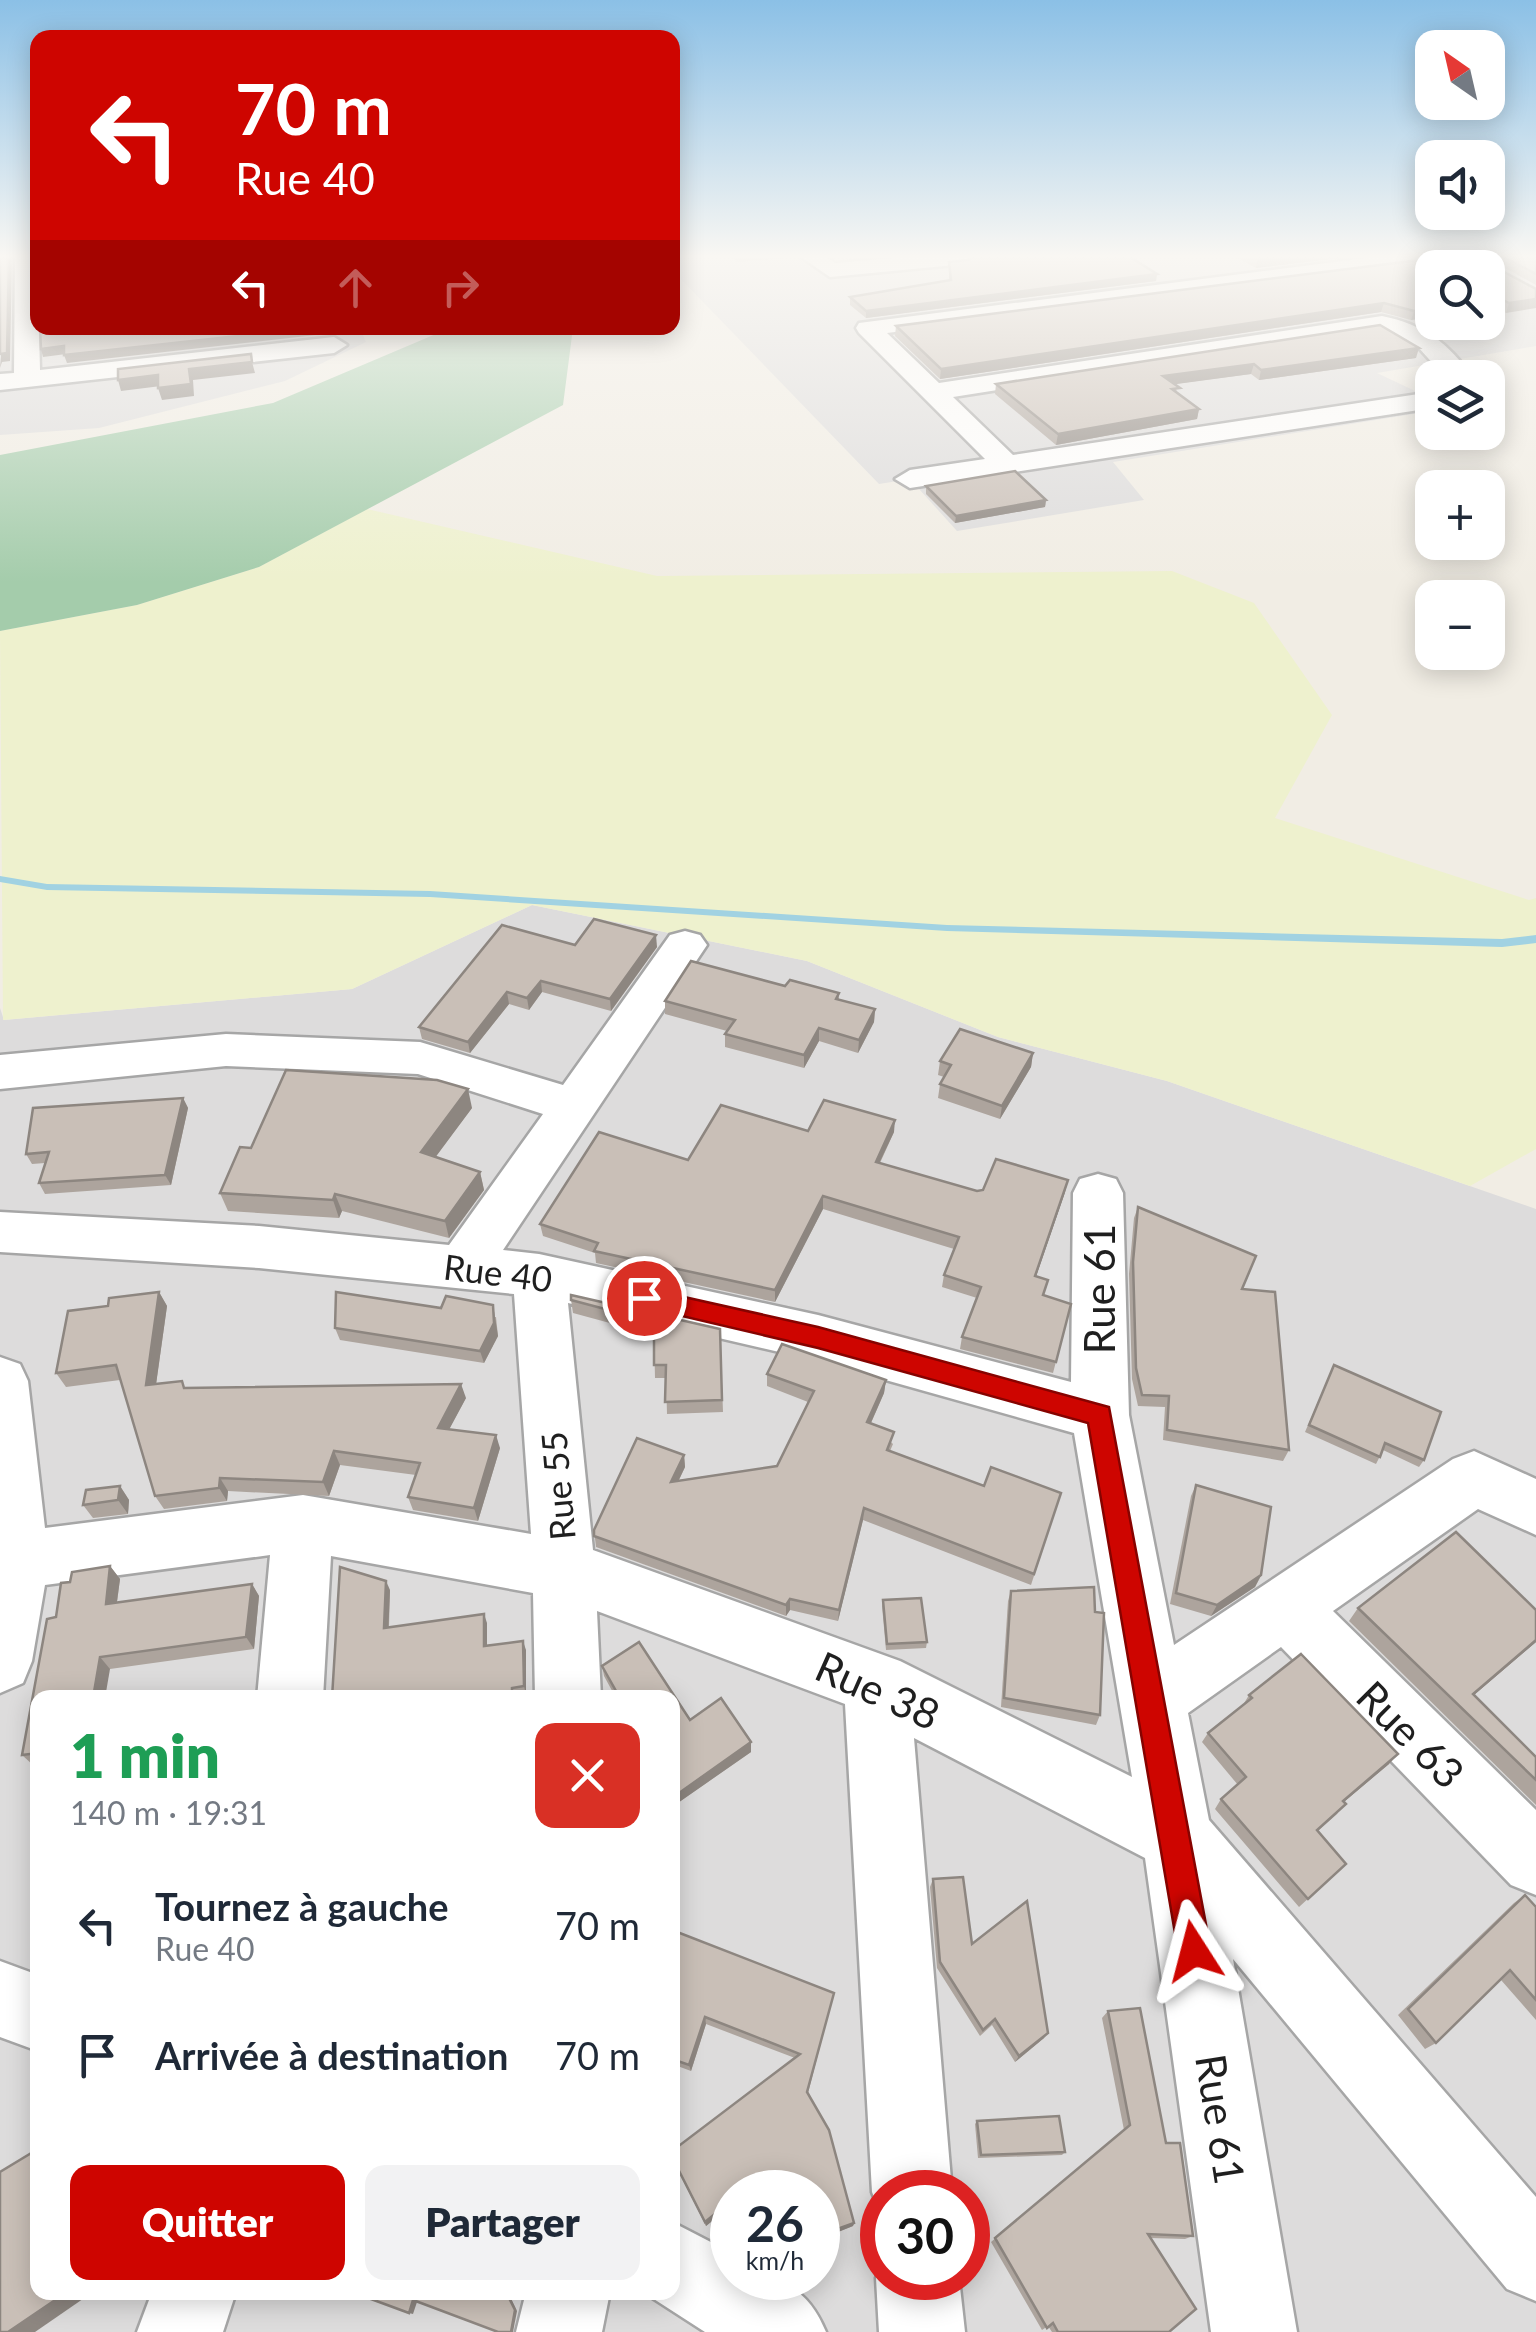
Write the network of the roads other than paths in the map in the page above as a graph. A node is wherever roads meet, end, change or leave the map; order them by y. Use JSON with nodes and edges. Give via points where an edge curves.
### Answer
{"nodes":[{"id":1,"x":28,"y":366,"type":"edge"},
{"id":2,"x":146,"y":366,"type":"edge"},
{"id":3,"x":906,"y":366,"type":"edge"},
{"id":4,"x":1068,"y":366,"type":"edge"},
{"id":5,"x":27,"y":379,"type":"junction"},
{"id":6,"x":0,"y":382,"type":"edge"},
{"id":7,"x":933,"y":392,"type":"junction"},
{"id":8,"x":1415,"y":403,"type":"edge"},
{"id":9,"x":1006,"y":464,"type":"junction"},
{"id":10,"x":910,"y":479,"type":"dead end"},
{"id":11,"x":685,"y":945,"type":"dead end"},
{"id":12,"x":0,"y":1072,"type":"edge"},
{"id":13,"x":574,"y":1106,"type":"junction"},
{"id":14,"x":1098,"y":1193,"type":"dead end"},
{"id":15,"x":0,"y":1232,"type":"edge"},
{"id":16,"x":464,"y":1267,"type":"junction"},
{"id":17,"x":539,"y":1275,"type":"junction"},
{"id":18,"x":0,"y":1381,"type":"edge"},
{"id":19,"x":1100,"y":1415,"type":"junction"},
{"id":20,"x":1536,"y":1508,"type":"edge"},
{"id":21,"x":303,"y":1522,"type":"junction"},
{"id":22,"x":564,"y":1569,"type":"junction"},
{"id":23,"x":1286,"y":1608,"type":"junction"},
{"id":24,"x":7,"y":1612,"type":"edge"},
{"id":25,"x":877,"y":1684,"type":"junction"},
{"id":26,"x":291,"y":1690,"type":"edge"},
{"id":27,"x":568,"y":1690,"type":"edge"},
{"id":28,"x":1152,"y":1698,"type":"junction"},
{"id":29,"x":1177,"y":1837,"type":"junction"},
{"id":30,"x":1536,"y":1860,"type":"edge"},
{"id":31,"x":0,"y":1999,"type":"edge"},
{"id":32,"x":30,"y":2011,"type":"edge"},
{"id":33,"x":910,"y":2170,"type":"edge"},
{"id":34,"x":1536,"y":2260,"type":"edge"},
{"id":35,"x":680,"y":2268,"type":"edge"},
{"id":36,"x":191,"y":2300,"type":"edge"},
{"id":37,"x":566,"y":2300,"type":"edge"},
{"id":38,"x":920,"y":2300,"type":"edge"},
{"id":39,"x":180,"y":2332,"type":"edge"},
{"id":40,"x":559,"y":2332,"type":"edge"},
{"id":41,"x":783,"y":2332,"type":"edge"},
{"id":42,"x":922,"y":2332,"type":"edge"},
{"id":43,"x":1254,"y":2332,"type":"edge"}],
"edges":[{"from":1,"to":5,"type":"street"},
{"from":2,"to":5,"type":"street"},
{"from":3,"to":7,"type":"street"},
{"from":4,"to":7,"type":"street"},
{"from":5,"to":6,"type":"street"},
{"from":7,"to":9,"type":"street"},
{"from":8,"to":9,"type":"street"},
{"from":9,"to":10,"type":"street"},
{"from":11,"to":13,"type":"street"},
{"from":12,"to":13,"type":"street","via":[[226,1050],[420,1058]]},
{"from":13,"to":16,"type":"street"},
{"from":14,"to":19,"type":"street","name":"Rue 61"},
{"from":15,"to":16,"type":"street","name":"Rue 40"},
{"from":16,"to":17,"type":"street","name":"Rue 40"},
{"from":17,"to":19,"type":"street","name":"Rue 40","via":[[818,1338]]},
{"from":17,"to":22,"type":"street","name":"Rue 55"},
{"from":18,"to":24,"type":"street"},
{"from":19,"to":28,"type":"street","name":"Rue 61"},
{"from":20,"to":23,"type":"street","via":[[1474,1478]]},
{"from":21,"to":22,"type":"street","name":"Rue 38"},
{"from":21,"to":24,"type":"street","name":"Rue 38"},
{"from":21,"to":26,"type":"street"},
{"from":22,"to":25,"type":"street","name":"Rue 38"},
{"from":22,"to":27,"type":"street","name":"Rue 55"},
{"from":23,"to":28,"type":"street"},
{"from":23,"to":30,"type":"street","name":"Rue 63"},
{"from":25,"to":29,"type":"street","name":"Rue 38"},
{"from":25,"to":33,"type":"street"},
{"from":28,"to":29,"type":"street","name":"Rue 61"},
{"from":29,"to":34,"type":"street","name":"Rue 38"},
{"from":29,"to":43,"type":"street","name":"Rue 61"},
{"from":31,"to":32,"type":"street"},
{"from":35,"to":41,"type":"street"},
{"from":36,"to":39,"type":"street"},
{"from":37,"to":40,"type":"street"},
{"from":38,"to":42,"type":"street"}]}
